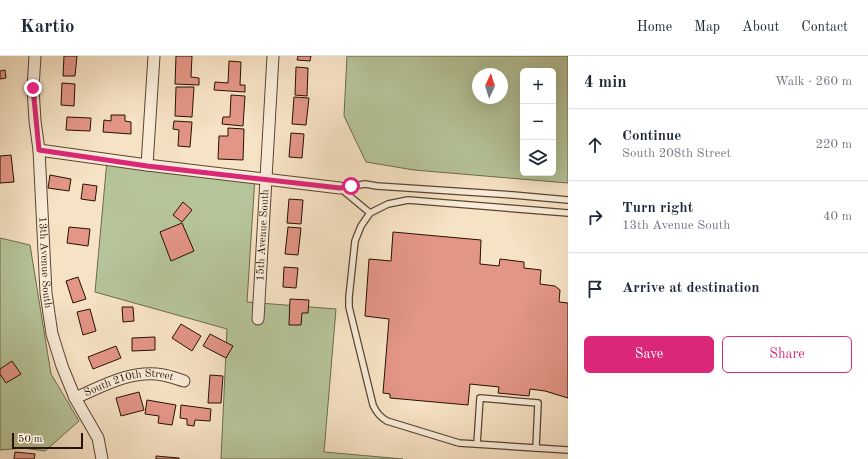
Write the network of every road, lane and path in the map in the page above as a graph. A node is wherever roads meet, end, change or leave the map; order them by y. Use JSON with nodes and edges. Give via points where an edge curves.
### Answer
{"nodes":[{"id":1,"x":35,"y":56,"type":"edge"},
{"id":2,"x":154,"y":56,"type":"edge"},
{"id":3,"x":273,"y":56,"type":"edge"},
{"id":4,"x":39,"y":150,"type":"junction"},
{"id":5,"x":147,"y":166,"type":"junction"},
{"id":6,"x":266,"y":178,"type":"junction"},
{"id":7,"x":340,"y":188,"type":"junction"},
{"id":8,"x":568,"y":200,"type":"edge"},
{"id":9,"x":370,"y":213,"type":"junction"},
{"id":10,"x":568,"y":213,"type":"edge"},
{"id":11,"x":258,"y":319,"type":"dead end"},
{"id":12,"x":184,"y":381,"type":"dead end"},
{"id":13,"x":76,"y":398,"type":"junction"},
{"id":14,"x":477,"y":444,"type":"junction"},
{"id":15,"x":536,"y":448,"type":"junction"},
{"id":16,"x":568,"y":450,"type":"edge"},
{"id":17,"x":102,"y":459,"type":"edge"}],
"edges":[{"from":1,"to":4,"type":"street","name":"13th Avenue South","via":[[33,88]]},
{"from":2,"to":5,"type":"street"},
{"from":3,"to":6,"type":"street","name":"15th Avenue South"},
{"from":4,"to":5,"type":"street"},
{"from":4,"to":13,"type":"street","name":"13th Avenue South","via":[[46,293],[52,334]]},
{"from":5,"to":6,"type":"street"},
{"from":6,"to":7,"type":"street"},
{"from":6,"to":11,"type":"street","name":"15th Avenue South"},
{"from":7,"to":8,"type":"lane","via":[[365,184]]},
{"from":7,"to":9,"type":"lane"},
{"from":9,"to":10,"type":"lane","via":[[388,204],[408,200]]},
{"from":9,"to":14,"type":"lane","via":[[354,241],[349,297],[352,321],[376,412],[387,421],[449,441]]},
{"from":12,"to":13,"type":"street","name":"South 210th Street","via":[[162,374],[136,374],[120,378]]},
{"from":13,"to":17,"type":"street","name":"13th Avenue South","via":[[98,438]]},
{"from":14,"to":15,"type":"lane"},
{"from":14,"to":15,"type":"lane","via":[[480,398],[538,403]]},
{"from":15,"to":16,"type":"lane"}]}
